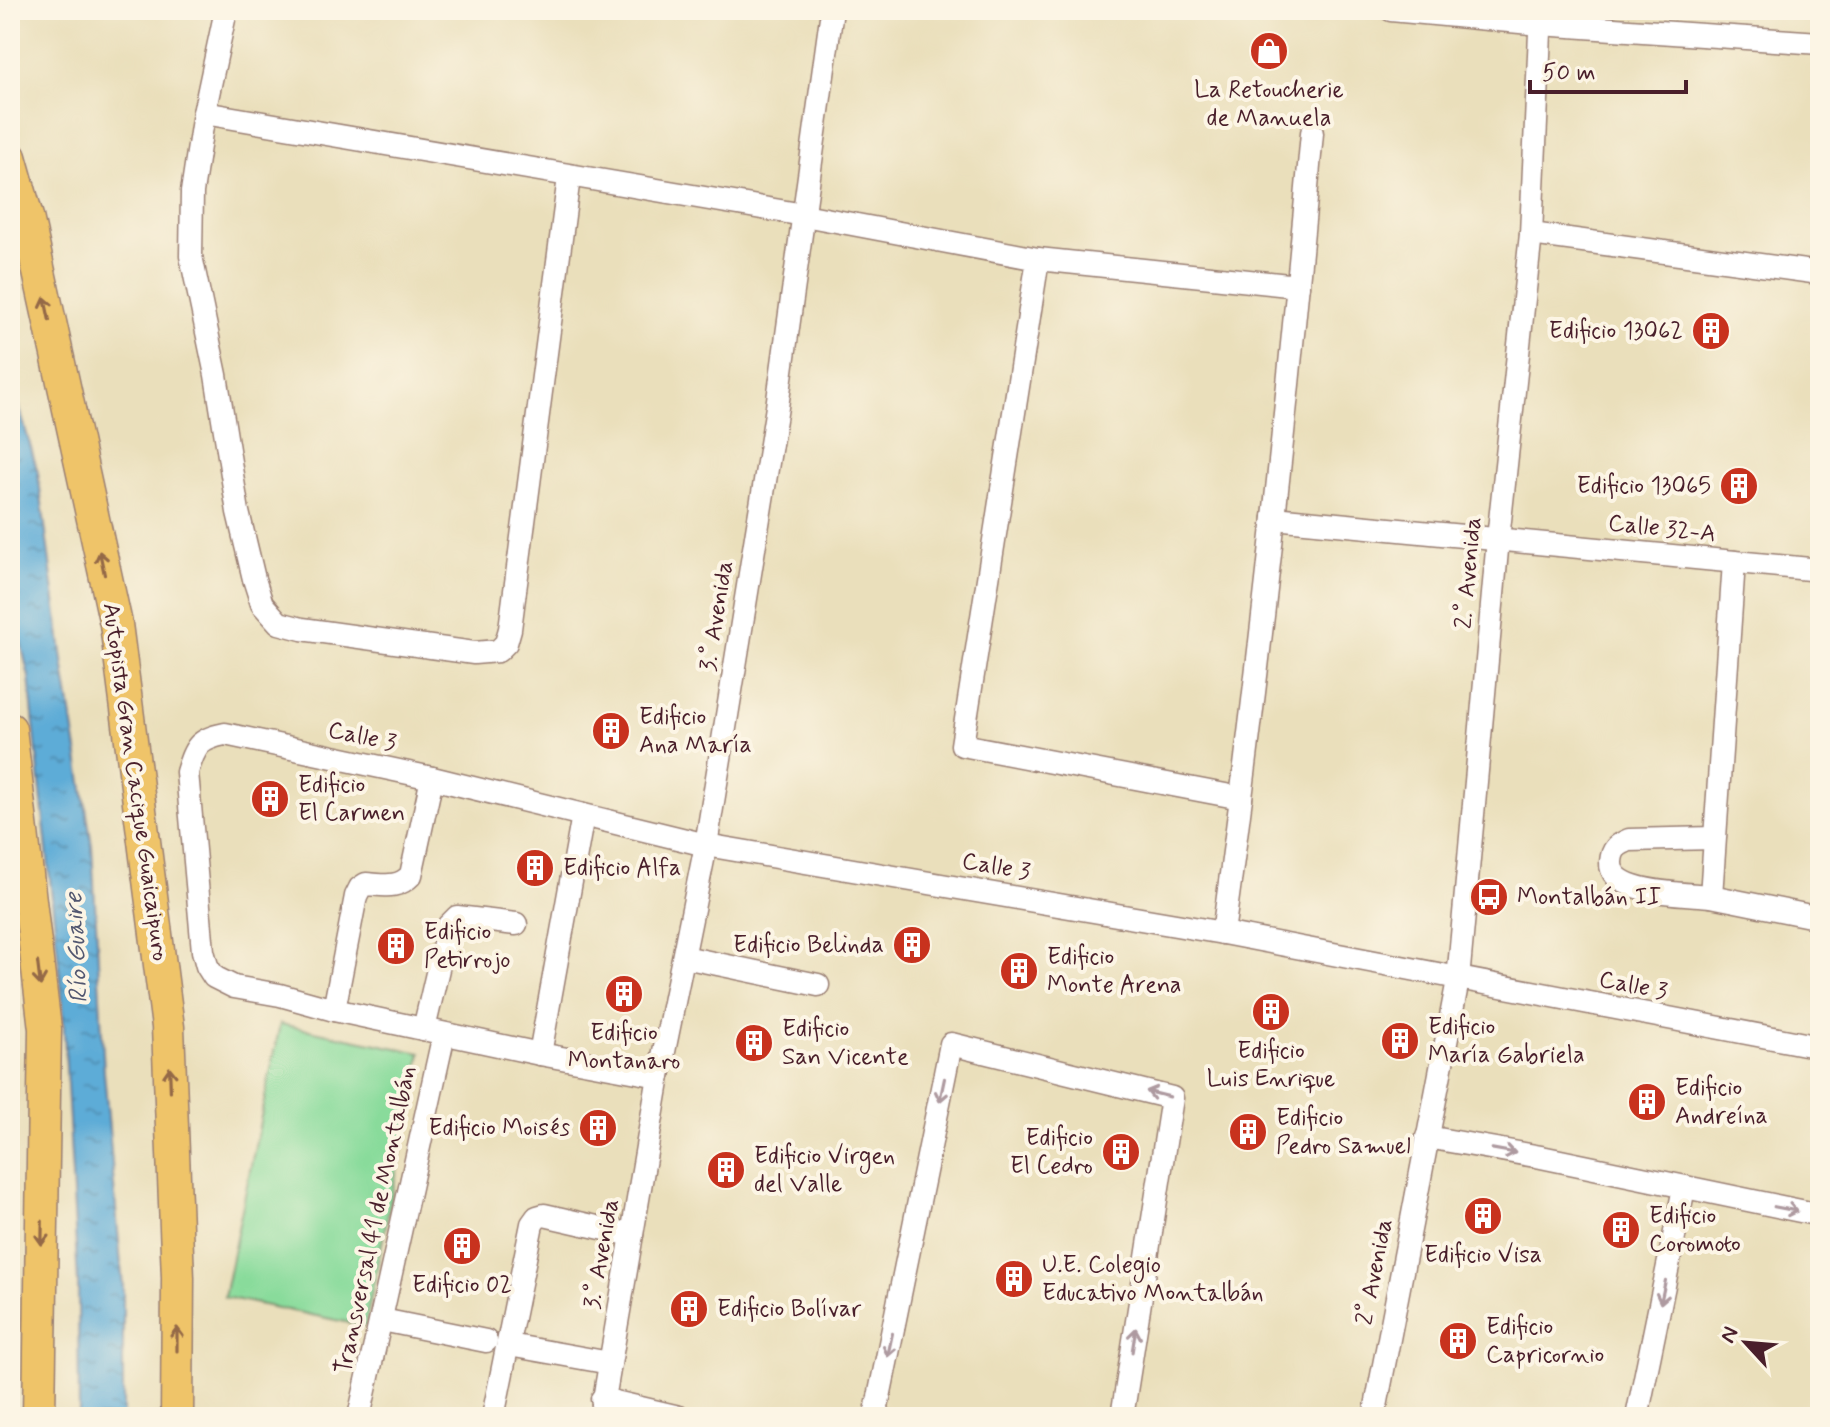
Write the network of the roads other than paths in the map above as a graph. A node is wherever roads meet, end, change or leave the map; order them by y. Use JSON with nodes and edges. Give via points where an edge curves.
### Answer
{"nodes":[{"id":1,"x":226,"y":10,"type":"edge"},
{"id":2,"x":832,"y":10,"type":"edge"},
{"id":3,"x":1391,"y":10,"type":"edge"},
{"id":4,"x":1540,"y":17,"type":"edge"},
{"id":5,"x":1820,"y":43,"type":"edge"},
{"id":6,"x":204,"y":113,"type":"junction"},
{"id":7,"x":1312,"y":133,"type":"dead end"},
{"id":8,"x":10,"y":157,"type":"edge"},
{"id":9,"x":569,"y":177,"type":"junction"},
{"id":10,"x":804,"y":215,"type":"junction"},
{"id":11,"x":1531,"y":234,"type":"junction"},
{"id":12,"x":1038,"y":259,"type":"junction"},
{"id":13,"x":1820,"y":273,"type":"edge"},
{"id":14,"x":1298,"y":286,"type":"junction"},
{"id":15,"x":1274,"y":518,"type":"junction"},
{"id":16,"x":1498,"y":539,"type":"junction"},
{"id":17,"x":1734,"y":562,"type":"junction"},
{"id":18,"x":1820,"y":570,"type":"edge"},
{"id":19,"x":10,"y":729,"type":"edge"},
{"id":20,"x":432,"y":778,"type":"junction"},
{"id":21,"x":1241,"y":798,"type":"junction"},
{"id":22,"x":583,"y":815,"type":"junction"},
{"id":23,"x":1714,"y":838,"type":"junction"},
{"id":24,"x":706,"y":845,"type":"junction"},
{"id":25,"x":1711,"y":896,"type":"junction"},
{"id":26,"x":1820,"y":918,"type":"edge"},
{"id":27,"x":516,"y":924,"type":"dead end"},
{"id":28,"x":1223,"y":933,"type":"junction"},
{"id":29,"x":684,"y":957,"type":"junction"},
{"id":30,"x":1458,"y":980,"type":"junction"},
{"id":31,"x":818,"y":985,"type":"dead end"},
{"id":32,"x":334,"y":1010,"type":"junction"},
{"id":33,"x":434,"y":1031,"type":"junction"},
{"id":34,"x":1820,"y":1047,"type":"edge"},
{"id":35,"x":540,"y":1054,"type":"junction"},
{"id":36,"x":659,"y":1076,"type":"junction"},
{"id":37,"x":1427,"y":1137,"type":"junction"},
{"id":38,"x":1684,"y":1188,"type":"junction"},
{"id":39,"x":1820,"y":1215,"type":"edge"},
{"id":40,"x":632,"y":1235,"type":"junction"},
{"id":41,"x":382,"y":1320,"type":"junction"},
{"id":42,"x":486,"y":1341,"type":"dead end"},
{"id":43,"x":509,"y":1345,"type":"junction"},
{"id":44,"x":610,"y":1363,"type":"junction"},
{"id":45,"x":601,"y":1408,"type":"edge"},
{"id":46,"x":39,"y":1417,"type":"edge"},
{"id":47,"x":177,"y":1417,"type":"edge"},
{"id":48,"x":359,"y":1417,"type":"edge"},
{"id":49,"x":493,"y":1417,"type":"edge"},
{"id":50,"x":679,"y":1417,"type":"edge"},
{"id":51,"x":875,"y":1417,"type":"edge"},
{"id":52,"x":1122,"y":1417,"type":"edge"},
{"id":53,"x":1374,"y":1417,"type":"edge"},
{"id":54,"x":1637,"y":1417,"type":"edge"}],
"edges":[{"from":1,"to":6,"type":"street"},
{"from":2,"to":10,"type":"street","name":"3.° Avenida"},
{"from":3,"to":4,"type":"street"},
{"from":4,"to":5,"type":"street"},
{"from":4,"to":11,"type":"street","name":"2.° Avenida"},
{"from":6,"to":9,"type":"street"},
{"from":6,"to":9,"type":"street","via":[[192,192],[191,256],[238,512],[262,604],[279,623],[302,629],[474,653],[498,651],[506,643]]},
{"from":7,"to":14,"type":"street"},
{"from":47,"to":8,"type":"highway","name":"Autopista Gran Cacique Guaicaipuro","one_way":true,"via":[[178,1278],[168,1027],[116,624]]},
{"from":9,"to":10,"type":"street"},
{"from":10,"to":12,"type":"street"},
{"from":10,"to":24,"type":"street","name":"3.° Avenida"},
{"from":11,"to":13,"type":"street"},
{"from":11,"to":16,"type":"street","name":"2.° Avenida"},
{"from":12,"to":14,"type":"street"},
{"from":12,"to":21,"type":"street","via":[[962,745]]},
{"from":14,"to":15,"type":"street"},
{"from":15,"to":16,"type":"street","name":"Calle 32-A"},
{"from":15,"to":21,"type":"street"},
{"from":16,"to":17,"type":"street","name":"Calle 32-A"},
{"from":16,"to":30,"type":"street","name":"2.° Avenida"},
{"from":17,"to":18,"type":"street","name":"Calle 32-A"},
{"from":17,"to":23,"type":"street"},
{"from":19,"to":46,"type":"highway","one_way":true,"via":[[45,1029]]},
{"from":20,"to":22,"type":"street","name":"Calle 3"},
{"from":20,"to":32,"type":"street","via":[[411,875],[394,886],[366,884],[356,896]]},
{"from":20,"to":32,"type":"street","name":"Calle 3","via":[[225,734],[207,737],[194,750],[187,772],[207,966],[214,977],[234,987]]},
{"from":21,"to":28,"type":"street"},
{"from":22,"to":24,"type":"street","name":"Calle 3"},
{"from":22,"to":35,"type":"street"},
{"from":23,"to":25,"type":"street"},
{"from":23,"to":25,"type":"street","via":[[1629,840],[1612,853],[1611,869],[1619,881],[1635,887]]},
{"from":24,"to":28,"type":"street","name":"Calle 3"},
{"from":24,"to":29,"type":"street","name":"3.° Avenida"},
{"from":25,"to":26,"type":"street"},
{"from":27,"to":33,"type":"street","name":"Transversal 41 de Montalbán","via":[[457,917],[448,926]]},
{"from":28,"to":30,"type":"street","name":"Calle 3"},
{"from":29,"to":31,"type":"street"},
{"from":29,"to":36,"type":"street","name":"3.° Avenida"},
{"from":30,"to":34,"type":"street","name":"Calle 3"},
{"from":30,"to":37,"type":"street","name":"2.° Avenida"},
{"from":32,"to":33,"type":"street"},
{"from":33,"to":35,"type":"street"},
{"from":33,"to":41,"type":"street","name":"Transversal 41 de Montalbán"},
{"from":35,"to":36,"type":"street"},
{"from":36,"to":40,"type":"street","name":"3.° Avenida"},
{"from":37,"to":38,"type":"street","one_way":true},
{"from":37,"to":53,"type":"street","name":"2° Avenida"},
{"from":38,"to":39,"type":"street","one_way":true},
{"from":38,"to":54,"type":"street","one_way":true},
{"from":40,"to":43,"type":"street","via":[[537,1217]]},
{"from":40,"to":44,"type":"street","name":"3.° Avenida"},
{"from":41,"to":42,"type":"street"},
{"from":41,"to":48,"type":"street","name":"Transversal 41 de Montalbán"},
{"from":43,"to":44,"type":"street"},
{"from":43,"to":49,"type":"street"},
{"from":44,"to":45,"type":"street","name":"3.° Avenida"},
{"from":45,"to":50,"type":"street"},
{"from":52,"to":51,"type":"street","one_way":true,"via":[[1172,1098],[951,1044]]}]}
